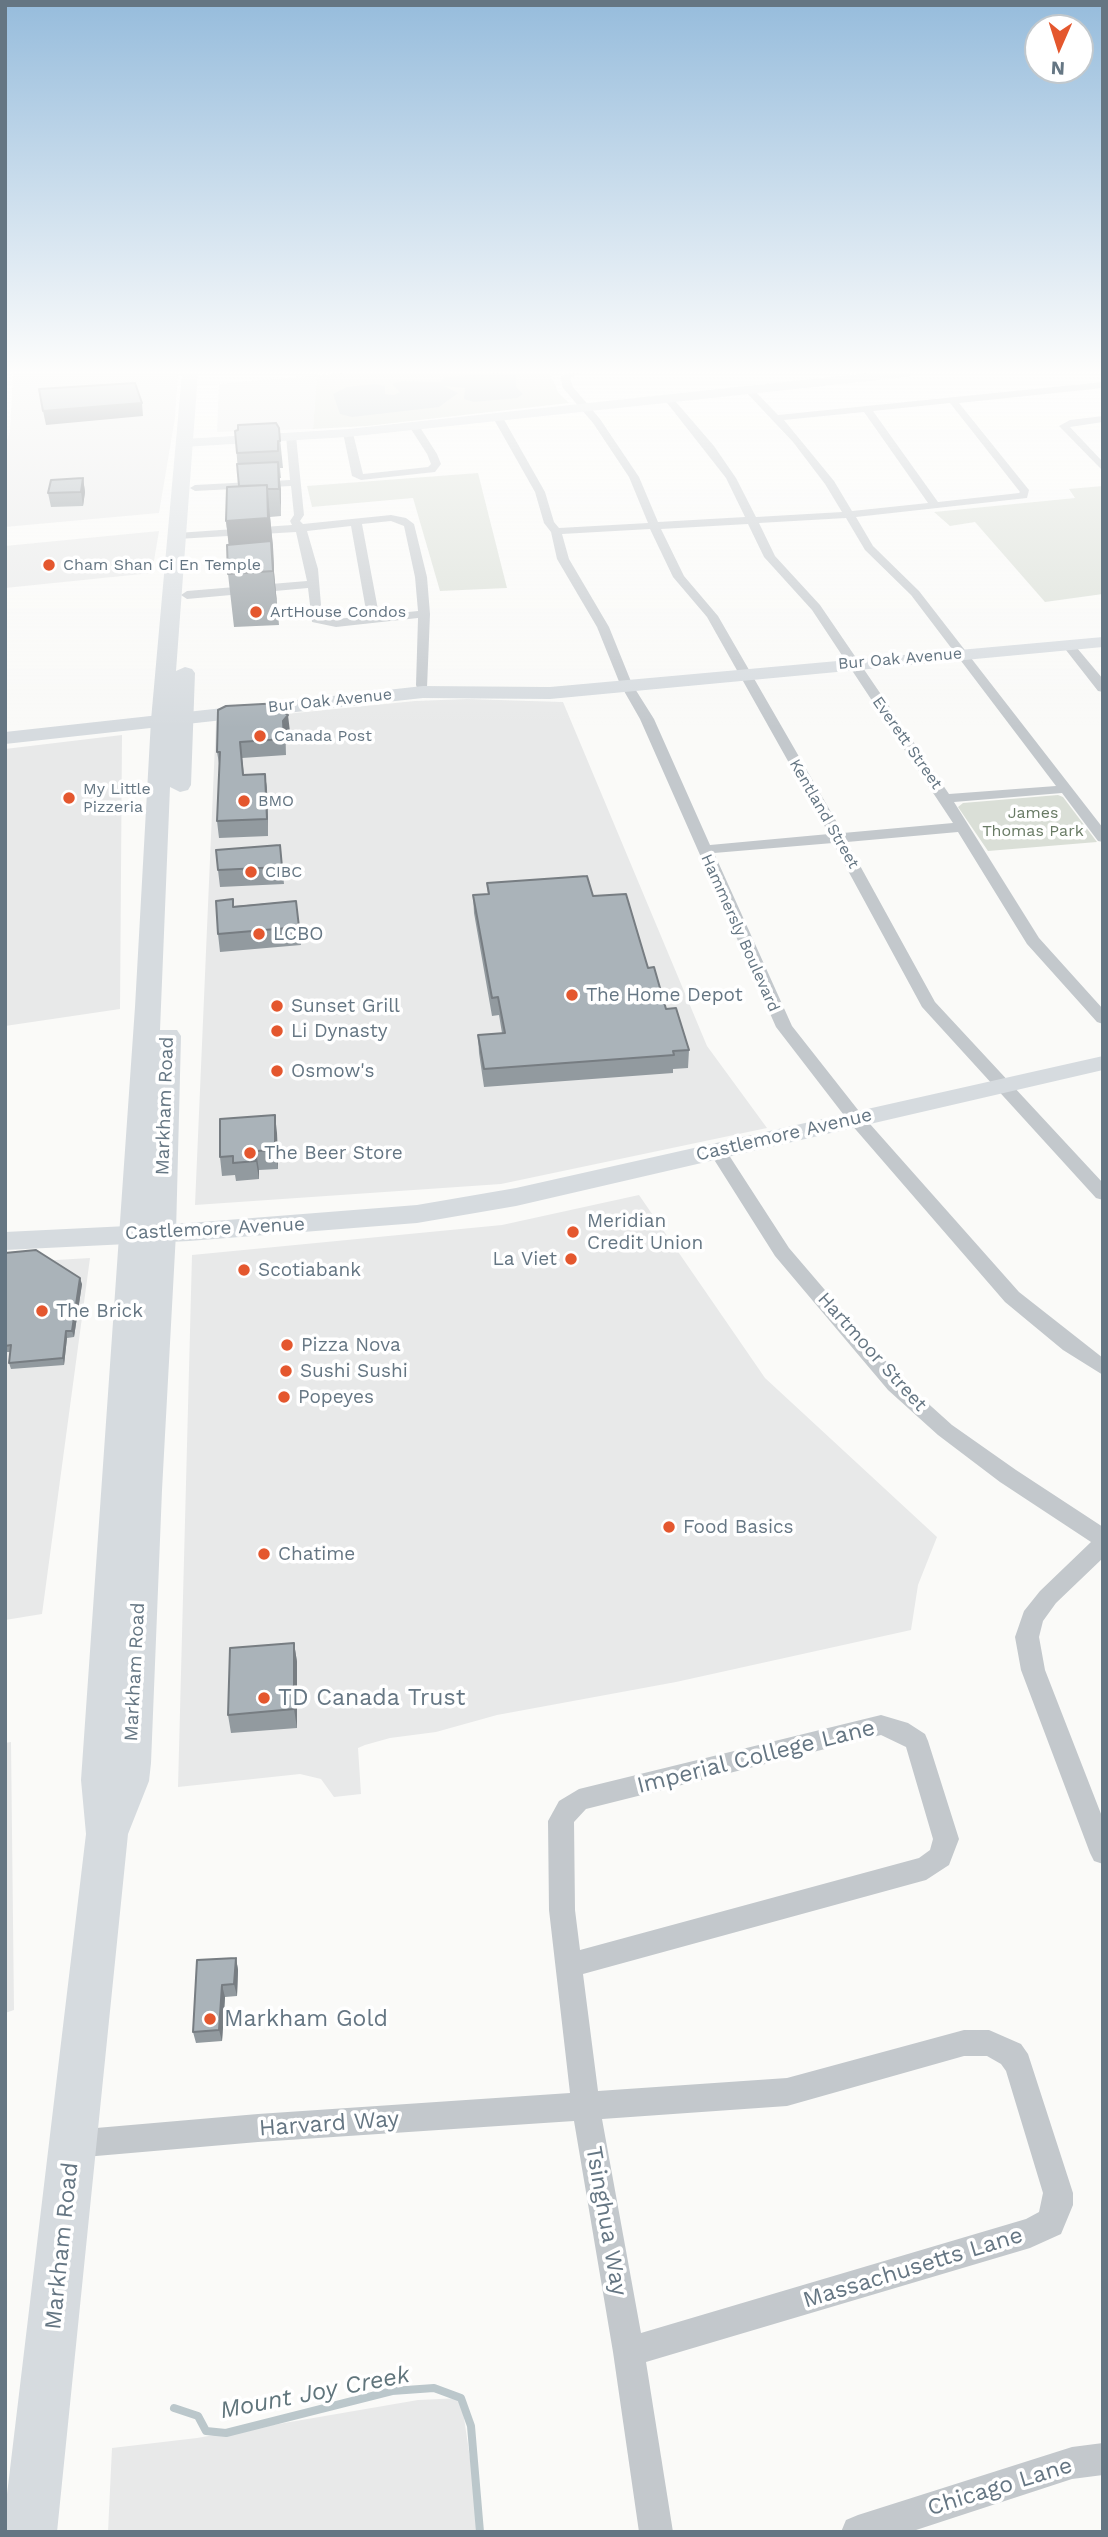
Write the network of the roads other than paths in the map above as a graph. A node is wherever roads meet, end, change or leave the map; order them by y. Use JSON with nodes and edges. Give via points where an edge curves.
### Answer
{"nodes":[{"id":1,"x":188,"y":491,"type":"edge"},
{"id":2,"x":194,"y":491,"type":"edge"},
{"id":3,"x":296,"y":491,"type":"edge"},
{"id":4,"x":540,"y":491,"type":"edge"},
{"id":5,"x":641,"y":491,"type":"edge"},
{"id":6,"x":737,"y":491,"type":"edge"},
{"id":7,"x":835,"y":491,"type":"edge"},
{"id":8,"x":925,"y":491,"type":"edge"},
{"id":9,"x":1025,"y":491,"type":"edge"},
{"id":10,"x":935,"y":506,"type":"junction"},
{"id":11,"x":849,"y":515,"type":"junction"},
{"id":12,"x":356,"y":521,"type":"junction"},
{"id":13,"x":751,"y":522,"type":"junction"},
{"id":14,"x":656,"y":525,"type":"junction"},
{"id":15,"x":300,"y":528,"type":"junction"},
{"id":16,"x":556,"y":531,"type":"junction"},
{"id":17,"x":184,"y":536,"type":"junction"},
{"id":18,"x":313,"y":584,"type":"junction"},
{"id":19,"x":187,"y":596,"type":"junction"},
{"id":20,"x":424,"y":614,"type":"junction"},
{"id":21,"x":374,"y":619,"type":"junction"},
{"id":22,"x":1103,"y":642,"type":"edge"},
{"id":23,"x":1068,"y":645,"type":"junction"},
{"id":24,"x":959,"y":654,"type":"junction"},
{"id":25,"x":853,"y":663,"type":"junction"},
{"id":26,"x":745,"y":673,"type":"junction"},
{"id":27,"x":422,"y":685,"type":"junction"},
{"id":28,"x":620,"y":685,"type":"junction"},
{"id":29,"x":1103,"y":688,"type":"edge"},
{"id":30,"x":174,"y":715,"type":"junction"},
{"id":31,"x":5,"y":729,"type":"edge"},
{"id":32,"x":5,"y":738,"type":"edge"},
{"id":33,"x":1065,"y":789,"type":"junction"},
{"id":34,"x":945,"y":799,"type":"junction"},
{"id":35,"x":1103,"y":815,"type":"edge"},
{"id":36,"x":1086,"y":816,"type":"junction"},
{"id":37,"x":962,"y":827,"type":"junction"},
{"id":38,"x":837,"y":838,"type":"junction"},
{"id":39,"x":1103,"y":838,"type":"edge"},
{"id":40,"x":703,"y":849,"type":"junction"},
{"id":41,"x":1103,"y":1019,"type":"edge"},
{"id":42,"x":1103,"y":1063,"type":"edge"},
{"id":43,"x":1005,"y":1086,"type":"junction"},
{"id":44,"x":856,"y":1119,"type":"junction"},
{"id":45,"x":717,"y":1150,"type":"junction"},
{"id":46,"x":1103,"y":1194,"type":"edge"},
{"id":47,"x":5,"y":1227,"type":"edge"},
{"id":48,"x":148,"y":1227,"type":"junction"},
{"id":49,"x":5,"y":1241,"type":"edge"},
{"id":50,"x":1103,"y":1368,"type":"edge"},
{"id":51,"x":1103,"y":1538,"type":"edge"},
{"id":52,"x":1103,"y":1544,"type":"edge"},
{"id":53,"x":1103,"y":1853,"type":"edge"},
{"id":54,"x":562,"y":1910,"type":"joint"},
{"id":55,"x":570,"y":1965,"type":"junction"},
{"id":56,"x":586,"y":2108,"type":"junction"},
{"id":57,"x":73,"y":2144,"type":"junction"},
{"id":58,"x":629,"y":2352,"type":"junction"},
{"id":59,"x":1103,"y":2459,"type":"edge"},
{"id":60,"x":30,"y":2532,"type":"edge"},
{"id":61,"x":656,"y":2532,"type":"edge"},
{"id":62,"x":858,"y":2532,"type":"edge"}],
"edges":[{"from":1,"to":17,"type":"main road","name":"Markham Road"},
{"from":2,"to":17,"type":"main road","name":"Markham Road"},
{"from":3,"to":15,"type":"street","via":[[299,515],[295,521]]},
{"from":4,"to":16,"type":"street","name":"Hammersly Boulevard"},
{"from":5,"to":14,"type":"street","name":"Kentland Street"},
{"from":6,"to":13,"type":"street","name":"Everett Street"},
{"from":7,"to":11,"type":"street"},
{"from":8,"to":10,"type":"street"},
{"from":9,"to":10,"type":"street","via":[[1017,498]]},
{"from":10,"to":11,"type":"street"},
{"from":11,"to":13,"type":"street"},
{"from":11,"to":24,"type":"street","via":[[869,548],[915,593]]},
{"from":12,"to":15,"type":"street"},
{"from":12,"to":20,"type":"street","via":[[391,518],[409,524]]},
{"from":12,"to":21,"type":"street"},
{"from":13,"to":14,"type":"street"},
{"from":13,"to":25,"type":"street","name":"Everett Street","via":[[770,556],[816,608]]},
{"from":14,"to":16,"type":"street"},
{"from":14,"to":26,"type":"street","name":"Kentland Street","via":[[666,553],[712,616]]},
{"from":15,"to":17,"type":"street"},
{"from":15,"to":18,"type":"street"},
{"from":16,"to":28,"type":"street","name":"Hammersly Boulevard","via":[[564,559],[603,627]]},
{"from":17,"to":19,"type":"main road","name":"Markham Road"},
{"from":17,"to":30,"type":"main road","name":"Markham Road"},
{"from":18,"to":19,"type":"street"},
{"from":18,"to":21,"type":"street","via":[[316,619],[336,623]]},
{"from":19,"to":30,"type":"main road","name":"Markham Road"},
{"from":20,"to":21,"type":"street"},
{"from":20,"to":27,"type":"street"},
{"from":22,"to":23,"type":"street","name":"Bur Oak Avenue"},
{"from":23,"to":24,"type":"street","name":"Bur Oak Avenue"},
{"from":23,"to":29,"type":"street"},
{"from":24,"to":25,"type":"street","name":"Bur Oak Avenue"},
{"from":24,"to":33,"type":"street"},
{"from":25,"to":26,"type":"street","name":"Bur Oak Avenue"},
{"from":25,"to":34,"type":"street","name":"Everett Street"},
{"from":26,"to":28,"type":"street","name":"Bur Oak Avenue"},
{"from":26,"to":38,"type":"street","name":"Kentland Street"},
{"from":27,"to":28,"type":"street","name":"Bur Oak Avenue"},
{"from":27,"to":30,"type":"street","name":"Bur Oak Avenue"},
{"from":28,"to":30,"type":"street","name":"Bur Oak Avenue","via":[[550,692],[423,691]]},
{"from":28,"to":40,"type":"street","name":"Hammersly Boulevard","via":[[647,719]]},
{"from":30,"to":31,"type":"street","name":"Bur Oak Avenue"},
{"from":30,"to":32,"type":"street","name":"Bur Oak Avenue"},
{"from":30,"to":48,"type":"main road","name":"Markham Road"},
{"from":33,"to":34,"type":"street"},
{"from":33,"to":36,"type":"street"},
{"from":34,"to":37,"type":"street","name":"Everett Street"},
{"from":35,"to":36,"type":"street"},
{"from":36,"to":39,"type":"street"},
{"from":37,"to":38,"type":"street"},
{"from":37,"to":41,"type":"street","name":"Everett Street","via":[[1033,941]]},
{"from":38,"to":40,"type":"street"},
{"from":38,"to":43,"type":"street","name":"Kentland Street","via":[[928,1004]]},
{"from":40,"to":44,"type":"street","name":"Hammersly Boulevard","via":[[784,1027]]},
{"from":42,"to":43,"type":"street","name":"Castlemore Avenue"},
{"from":43,"to":44,"type":"street","name":"Castlemore Avenue"},
{"from":43,"to":46,"type":"street","name":"Kentland Street"},
{"from":44,"to":45,"type":"street","name":"Castlemore Avenue"},
{"from":44,"to":50,"type":"street","name":"Hammersly Boulevard","via":[[1012,1297]]},
{"from":45,"to":48,"type":"street","name":"Castlemore Avenue","via":[[516,1197],[374,1219]]},
{"from":45,"to":51,"type":"street","name":"Hartmoor Street","via":[[782,1252],[895,1385],[945,1430]]},
{"from":47,"to":48,"type":"street","name":"Castlemore Avenue"},
{"from":48,"to":49,"type":"street","name":"Castlemore Avenue"},
{"from":48,"to":57,"type":"main road","name":"Markham Road","via":[[101,1780],[107,1834]]},
{"from":52,"to":53,"type":"street","via":[[1048,1597],[1032,1618],[1027,1637],[1033,1670]]},
{"from":54,"to":55,"type":"street","name":"Tsinghua Way"},
{"from":54,"to":55,"type":"street","name":"Imperial College Lane","via":[[561,1821],[579,1800],[881,1725],[916,1741],[946,1839],[940,1857],[926,1868]]},
{"from":55,"to":56,"type":"street","name":"Tsinghua Way"},
{"from":56,"to":57,"type":"street","name":"Harvard Way"},
{"from":56,"to":58,"type":"street","name":"Tsinghua Way"},
{"from":56,"to":58,"type":"street","name":"Massachusetts Lane","via":[[787,2092],[964,2043],[989,2043],[1011,2054],[1018,2064],[1058,2193],[1055,2216],[1030,2233]]},
{"from":57,"to":60,"type":"main road","name":"Markham Road"},
{"from":58,"to":61,"type":"street","name":"Tsinghua Way"},
{"from":59,"to":62,"type":"street","name":"Chicago Lane","via":[[1072,2463]]}]}
